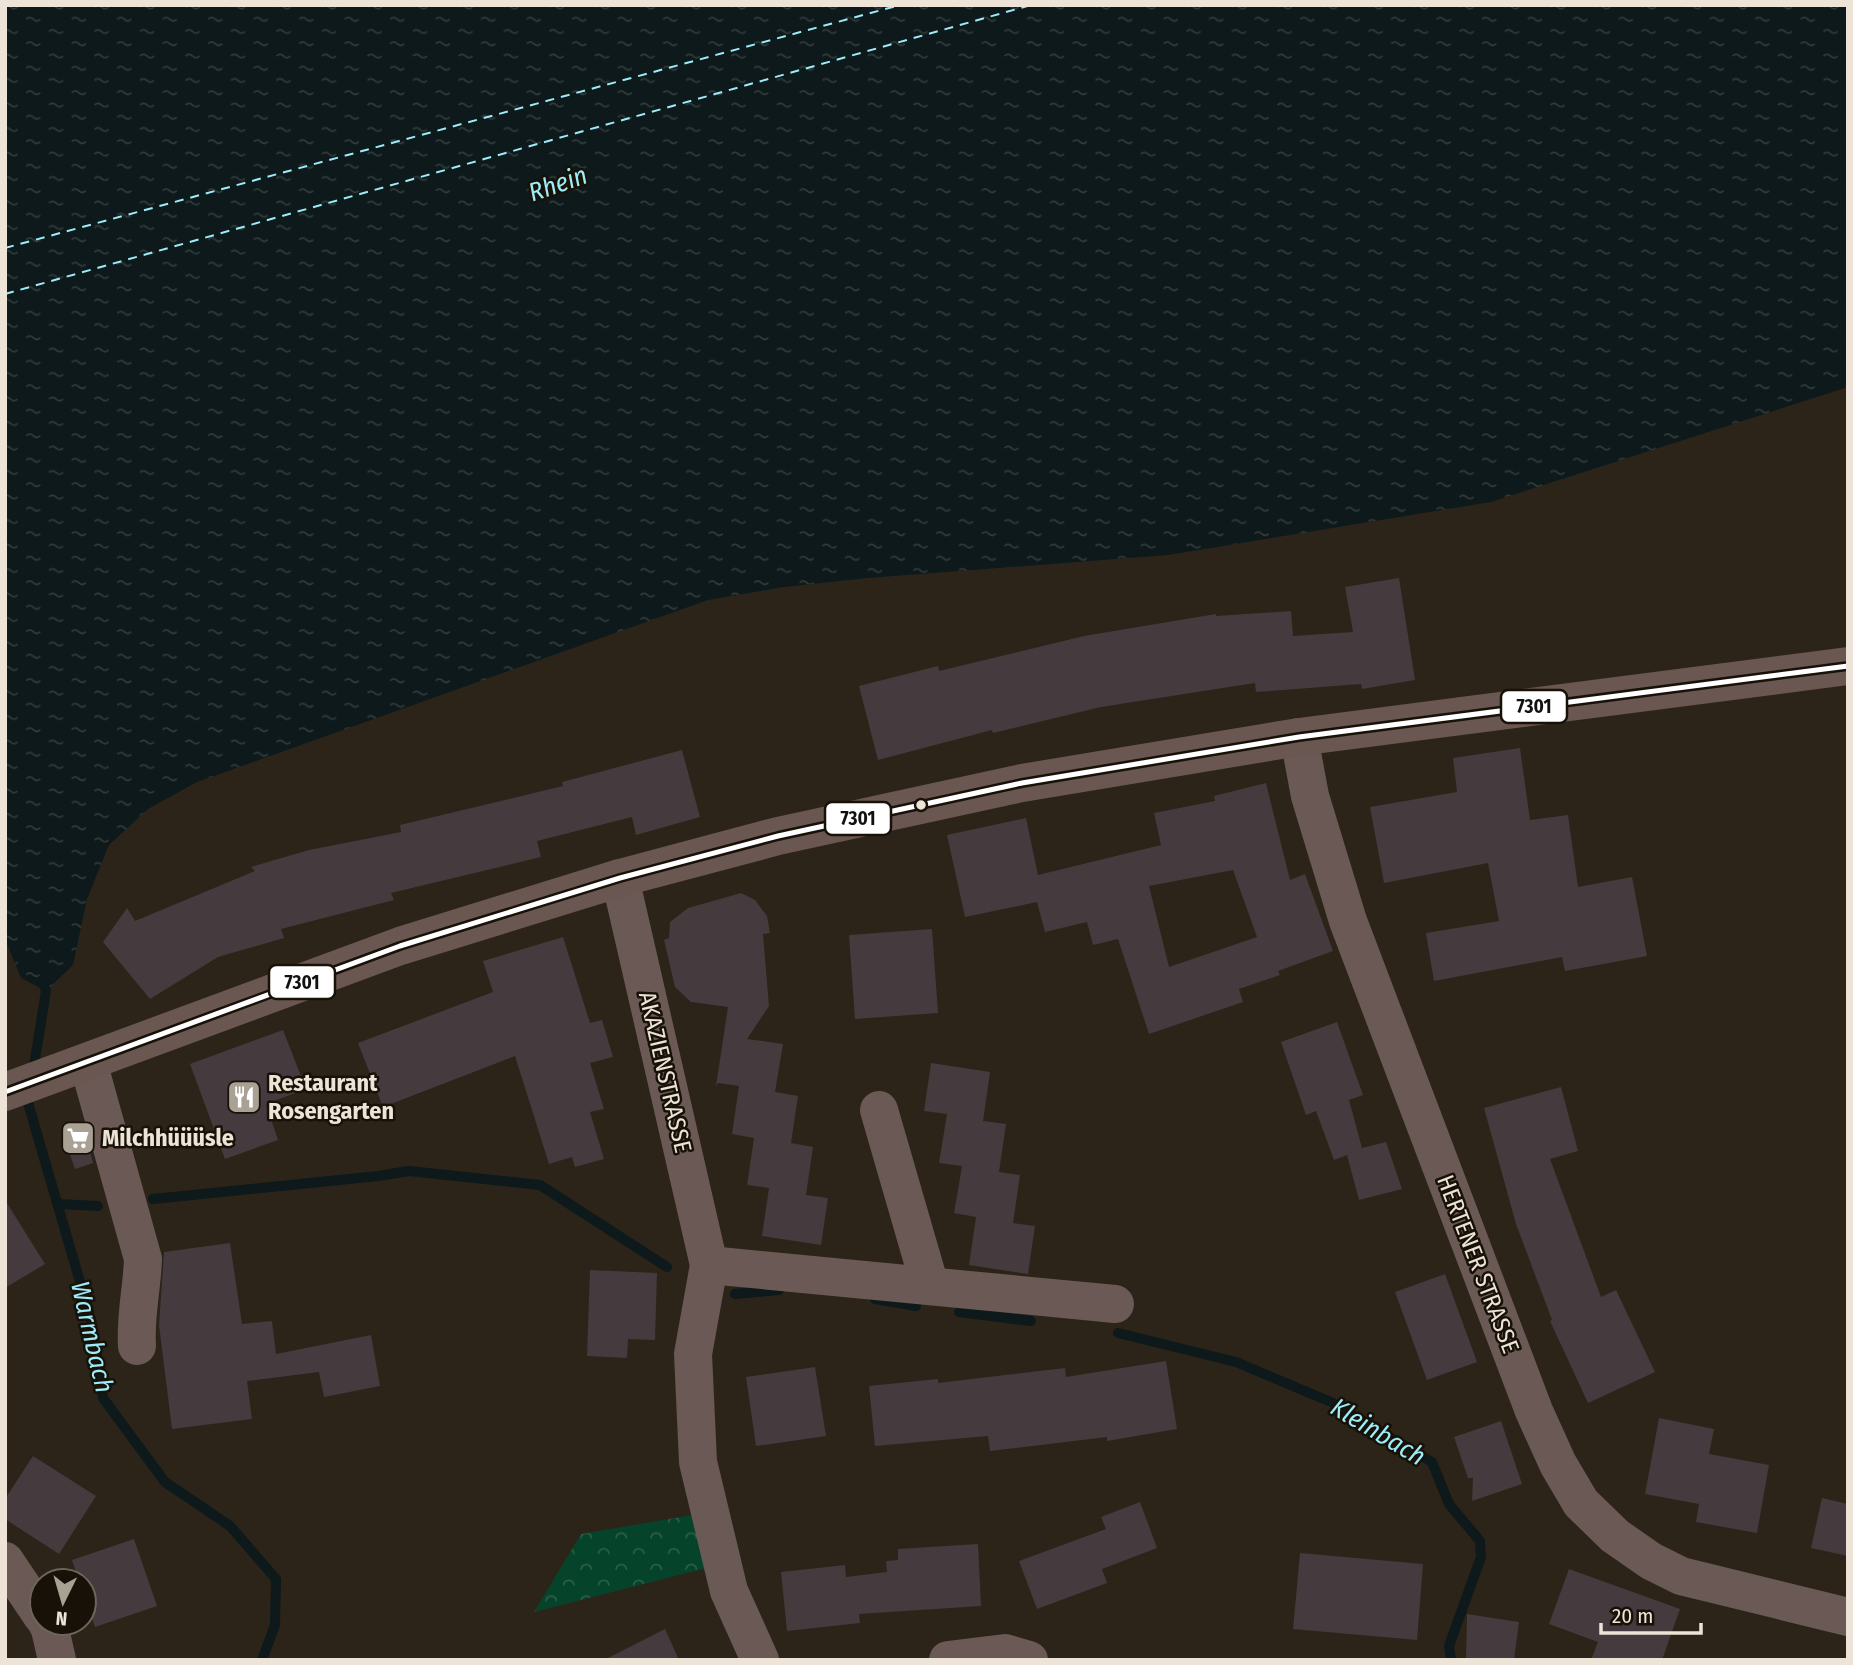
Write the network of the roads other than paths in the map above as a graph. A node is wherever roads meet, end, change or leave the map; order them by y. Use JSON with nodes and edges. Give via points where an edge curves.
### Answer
{"nodes":[{"id":1,"x":1848,"y":666,"type":"edge"},
{"id":2,"x":1299,"y":737,"type":"junction"},
{"id":3,"x":620,"y":878,"type":"junction"},
{"id":4,"x":74,"y":1067,"type":"junction"},
{"id":5,"x":10,"y":1090,"type":"edge"},
{"id":6,"x":879,"y":1110,"type":"dead end"},
{"id":7,"x":709,"y":1265,"type":"junction"},
{"id":8,"x":930,"y":1286,"type":"junction"},
{"id":9,"x":1115,"y":1304,"type":"dead end"},
{"id":10,"x":137,"y":1346,"type":"dead end"},
{"id":11,"x":5,"y":1561,"type":"edge"},
{"id":12,"x":28,"y":1595,"type":"edge"},
{"id":13,"x":1848,"y":1616,"type":"edge"},
{"id":14,"x":52,"y":1637,"type":"edge"},
{"id":15,"x":57,"y":1660,"type":"edge"},
{"id":16,"x":760,"y":1660,"type":"edge"},
{"id":17,"x":948,"y":1660,"type":"edge"},
{"id":18,"x":1030,"y":1660,"type":"edge"}],
"edges":[{"from":1,"to":2,"type":"main road"},
{"from":2,"to":3,"type":"main road","via":[[940,799]]},
{"from":2,"to":13,"type":"street","name":"HERTENER STRASSE","via":[[1310,796],[1348,921],[1534,1411],[1581,1503],[1615,1536],[1681,1576]]},
{"from":3,"to":4,"type":"main road","via":[[400,946]]},
{"from":3,"to":7,"type":"street","name":"AKAZIENSTRASSE"},
{"from":4,"to":5,"type":"main road"},
{"from":4,"to":10,"type":"street","via":[[143,1259]]},
{"from":6,"to":8,"type":"street"},
{"from":7,"to":8,"type":"street"},
{"from":7,"to":16,"type":"street","name":"AKAZIENSTRASSE","via":[[693,1353],[698,1462],[729,1591]]},
{"from":8,"to":9,"type":"street"},
{"from":11,"to":12,"type":"street"},
{"from":14,"to":15,"type":"street"},
{"from":17,"to":18,"type":"street","via":[[1005,1653]]}]}
